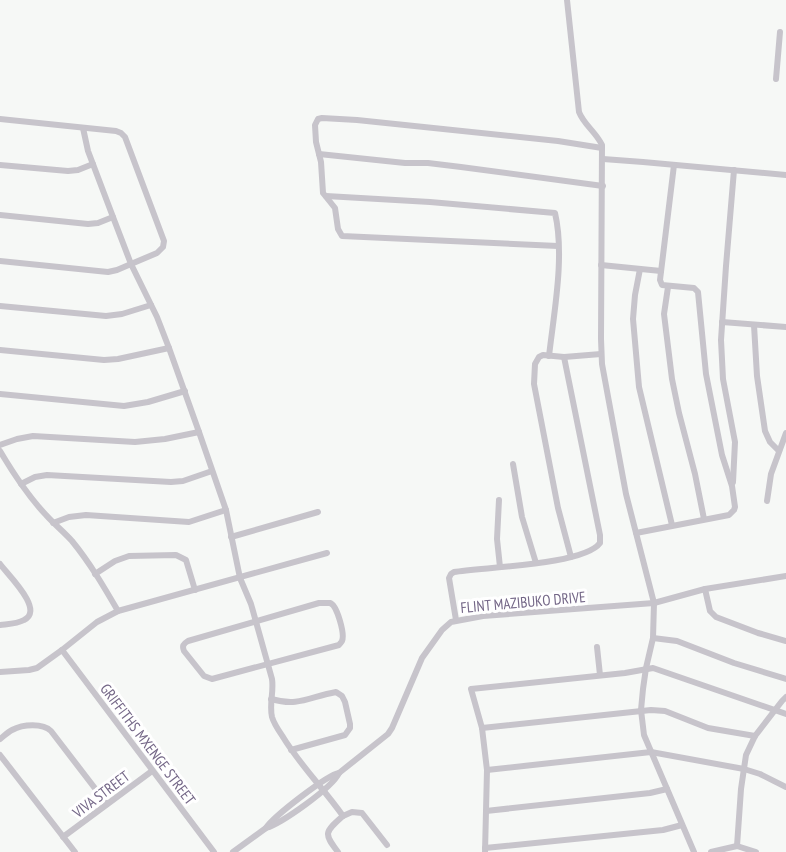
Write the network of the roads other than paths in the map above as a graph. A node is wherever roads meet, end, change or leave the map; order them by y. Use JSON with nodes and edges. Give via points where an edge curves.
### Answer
{"nodes":[{"id":1,"x":567,"y":0,"type":"edge"},
{"id":2,"x":780,"y":32,"type":"dead end"},
{"id":3,"x":778,"y":57,"type":"junction"},
{"id":4,"x":786,"y":58,"type":"edge"},
{"id":5,"x":776,"y":79,"type":"dead end"},
{"id":6,"x":0,"y":119,"type":"edge"},
{"id":7,"x":83,"y":128,"type":"junction"},
{"id":8,"x":602,"y":148,"type":"junction"},
{"id":9,"x":319,"y":154,"type":"junction"},
{"id":10,"x":603,"y":159,"type":"junction"},
{"id":11,"x":93,"y":164,"type":"junction"},
{"id":12,"x":0,"y":165,"type":"edge"},
{"id":13,"x":674,"y":165,"type":"junction"},
{"id":14,"x":734,"y":170,"type":"junction"},
{"id":15,"x":786,"y":175,"type":"edge"},
{"id":16,"x":603,"y":186,"type":"junction"},
{"id":17,"x":326,"y":196,"type":"junction"},
{"id":18,"x":0,"y":215,"type":"edge"},
{"id":19,"x":113,"y":218,"type":"junction"},
{"id":20,"x":558,"y":246,"type":"junction"},
{"id":21,"x":0,"y":261,"type":"edge"},
{"id":22,"x":131,"y":264,"type":"junction"},
{"id":23,"x":601,"y":266,"type":"junction"},
{"id":24,"x":640,"y":269,"type":"junction"},
{"id":25,"x":661,"y":272,"type":"junction"},
{"id":26,"x":668,"y":287,"type":"junction"},
{"id":27,"x":151,"y":305,"type":"junction"},
{"id":28,"x":0,"y":306,"type":"edge"},
{"id":29,"x":722,"y":322,"type":"junction"},
{"id":30,"x":754,"y":325,"type":"junction"},
{"id":31,"x":786,"y":327,"type":"edge"},
{"id":32,"x":169,"y":348,"type":"junction"},
{"id":33,"x":0,"y":350,"type":"edge"},
{"id":34,"x":601,"y":354,"type":"junction"},
{"id":35,"x":549,"y":356,"type":"junction"},
{"id":36,"x":564,"y":357,"type":"junction"},
{"id":37,"x":184,"y":392,"type":"junction"},
{"id":38,"x":0,"y":394,"type":"edge"},
{"id":39,"x":199,"y":432,"type":"junction"},
{"id":40,"x":786,"y":433,"type":"edge"},
{"id":41,"x":0,"y":445,"type":"edge"},
{"id":42,"x":0,"y":451,"type":"edge"},
{"id":43,"x":778,"y":452,"type":"junction"},
{"id":44,"x":513,"y":464,"type":"dead end"},
{"id":45,"x":212,"y":471,"type":"junction"},
{"id":46,"x":21,"y":484,"type":"junction"},
{"id":47,"x":732,"y":486,"type":"junction"},
{"id":48,"x":499,"y":500,"type":"dead end"},
{"id":49,"x":767,"y":501,"type":"dead end"},
{"id":50,"x":226,"y":510,"type":"junction"},
{"id":51,"x":318,"y":512,"type":"dead end"},
{"id":52,"x":704,"y":519,"type":"junction"},
{"id":53,"x":53,"y":523,"type":"junction"},
{"id":54,"x":672,"y":525,"type":"junction"},
{"id":55,"x":636,"y":533,"type":"junction"},
{"id":56,"x":231,"y":537,"type":"junction"},
{"id":57,"x":327,"y":553,"type":"dead end"},
{"id":58,"x":571,"y":557,"type":"junction"},
{"id":59,"x":536,"y":563,"type":"junction"},
{"id":60,"x":500,"y":567,"type":"junction"},
{"id":61,"x":1,"y":569,"type":"edge"},
{"id":62,"x":95,"y":574,"type":"junction"},
{"id":63,"x":786,"y":576,"type":"edge"},
{"id":64,"x":240,"y":578,"type":"junction"},
{"id":65,"x":705,"y":589,"type":"junction"},
{"id":66,"x":195,"y":590,"type":"junction"},
{"id":67,"x":654,"y":603,"type":"junction"},
{"id":68,"x":118,"y":611,"type":"junction"},
{"id":69,"x":456,"y":620,"type":"junction"},
{"id":70,"x":256,"y":621,"type":"junction"},
{"id":71,"x":0,"y":625,"type":"edge"},
{"id":72,"x":653,"y":638,"type":"junction"},
{"id":73,"x":786,"y":641,"type":"edge"},
{"id":74,"x":597,"y":647,"type":"dead end"},
{"id":75,"x":62,"y":650,"type":"junction"},
{"id":76,"x":269,"y":663,"type":"junction"},
{"id":77,"x":646,"y":668,"type":"junction"},
{"id":78,"x":0,"y":672,"type":"edge"},
{"id":79,"x":600,"y":675,"type":"junction"},
{"id":80,"x":786,"y":679,"type":"edge"},
{"id":81,"x":786,"y":697,"type":"edge"},
{"id":82,"x":271,"y":699,"type":"junction"},
{"id":83,"x":776,"y":709,"type":"junction"},
{"id":84,"x":641,"y":710,"type":"junction"},
{"id":85,"x":786,"y":714,"type":"edge"},
{"id":86,"x":482,"y":728,"type":"junction"},
{"id":87,"x":755,"y":736,"type":"junction"},
{"id":88,"x":0,"y":739,"type":"edge"},
{"id":89,"x":291,"y":750,"type":"junction"},
{"id":90,"x":651,"y":752,"type":"junction"},
{"id":91,"x":0,"y":755,"type":"edge"},
{"id":92,"x":744,"y":769,"type":"junction"},
{"id":93,"x":487,"y":770,"type":"junction"},
{"id":94,"x":152,"y":771,"type":"junction"},
{"id":95,"x":339,"y":773,"type":"junction"},
{"id":96,"x":318,"y":784,"type":"junction"},
{"id":97,"x":786,"y":787,"type":"edge"},
{"id":98,"x":667,"y":789,"type":"junction"},
{"id":99,"x":324,"y":791,"type":"junction"},
{"id":100,"x":107,"y":804,"type":"junction"},
{"id":101,"x":486,"y":811,"type":"junction"},
{"id":102,"x":343,"y":816,"type":"junction"},
{"id":103,"x":681,"y":825,"type":"junction"},
{"id":104,"x":266,"y":828,"type":"junction"},
{"id":105,"x":63,"y":837,"type":"junction"},
{"id":106,"x":387,"y":845,"type":"dead end"},
{"id":107,"x":737,"y":846,"type":"junction"},
{"id":108,"x":485,"y":850,"type":"edge"},
{"id":109,"x":75,"y":852,"type":"edge"},
{"id":110,"x":214,"y":852,"type":"edge"},
{"id":111,"x":233,"y":852,"type":"edge"},
{"id":112,"x":338,"y":852,"type":"edge"},
{"id":113,"x":694,"y":852,"type":"edge"},
{"id":114,"x":711,"y":852,"type":"edge"},
{"id":115,"x":756,"y":852,"type":"edge"}],
"edges":[{"from":1,"to":8,"type":"street","via":[[578,109],[600,139]]},
{"from":2,"to":3,"type":"street"},
{"from":3,"to":4,"type":"street"},
{"from":3,"to":5,"type":"street"},
{"from":6,"to":7,"type":"street"},
{"from":7,"to":11,"type":"street"},
{"from":7,"to":22,"type":"street","via":[[123,135],[157,219],[163,247]]},
{"from":8,"to":9,"type":"street","via":[[322,118],[315,125]]},
{"from":8,"to":10,"type":"street"},
{"from":9,"to":16,"type":"street","via":[[428,163]]},
{"from":9,"to":17,"type":"street"},
{"from":10,"to":13,"type":"street"},
{"from":10,"to":16,"type":"street"},
{"from":11,"to":12,"type":"street","via":[[68,171]]},
{"from":11,"to":19,"type":"street"},
{"from":13,"to":14,"type":"street"},
{"from":13,"to":25,"type":"street"},
{"from":14,"to":15,"type":"street"},
{"from":14,"to":29,"type":"street"},
{"from":16,"to":23,"type":"street"},
{"from":17,"to":20,"type":"street","via":[[344,237]]},
{"from":17,"to":20,"type":"street","via":[[555,213]]},
{"from":18,"to":19,"type":"street","via":[[88,224]]},
{"from":19,"to":22,"type":"street"},
{"from":20,"to":35,"type":"street"},
{"from":21,"to":22,"type":"street","via":[[108,272]]},
{"from":22,"to":27,"type":"street"},
{"from":23,"to":24,"type":"street"},
{"from":23,"to":34,"type":"street"},
{"from":24,"to":25,"type":"street"},
{"from":24,"to":54,"type":"street","via":[[633,319],[639,387]]},
{"from":25,"to":26,"type":"street","via":[[661,284]]},
{"from":26,"to":47,"type":"street","via":[[694,288],[698,292],[709,391]]},
{"from":26,"to":52,"type":"street","via":[[664,314],[672,379]]},
{"from":27,"to":28,"type":"street","via":[[106,316]]},
{"from":27,"to":32,"type":"street"},
{"from":29,"to":30,"type":"street"},
{"from":29,"to":47,"type":"street","via":[[723,379],[735,442]]},
{"from":30,"to":31,"type":"street"},
{"from":30,"to":43,"type":"street","via":[[765,431]]},
{"from":32,"to":33,"type":"street","via":[[104,360]]},
{"from":32,"to":37,"type":"street"},
{"from":34,"to":36,"type":"street"},
{"from":34,"to":55,"type":"street"},
{"from":35,"to":36,"type":"street"},
{"from":35,"to":58,"type":"street","via":[[537,360],[534,384]]},
{"from":36,"to":58,"type":"street","via":[[601,540],[596,548]]},
{"from":37,"to":38,"type":"street","via":[[124,406]]},
{"from":37,"to":39,"type":"street"},
{"from":39,"to":41,"type":"street","via":[[135,442],[33,436]]},
{"from":39,"to":45,"type":"street"},
{"from":40,"to":43,"type":"street"},
{"from":42,"to":46,"type":"street"},
{"from":43,"to":49,"type":"street"},
{"from":44,"to":59,"type":"street","via":[[522,517]]},
{"from":45,"to":46,"type":"street","via":[[178,482],[47,475]]},
{"from":45,"to":50,"type":"street"},
{"from":46,"to":53,"type":"street"},
{"from":47,"to":52,"type":"street","via":[[732,513]]},
{"from":48,"to":60,"type":"street","via":[[496,539]]},
{"from":50,"to":53,"type":"street","via":[[189,522],[86,515]]},
{"from":50,"to":56,"type":"street"},
{"from":51,"to":56,"type":"street"},
{"from":52,"to":54,"type":"street"},
{"from":53,"to":62,"type":"street"},
{"from":54,"to":55,"type":"street"},
{"from":55,"to":67,"type":"street"},
{"from":56,"to":64,"type":"street"},
{"from":57,"to":64,"type":"street"},
{"from":58,"to":59,"type":"street"},
{"from":59,"to":60,"type":"street"},
{"from":60,"to":69,"type":"street","via":[[451,574]]},
{"from":61,"to":71,"type":"street","via":[[27,598],[31,613],[25,620]]},
{"from":62,"to":66,"type":"street","via":[[129,556],[176,555],[186,560]]},
{"from":62,"to":68,"type":"street"},
{"from":63,"to":65,"type":"street","name":"FLINT MAZIBUKO DRIVE"},
{"from":64,"to":66,"type":"street"},
{"from":64,"to":70,"type":"street"},
{"from":65,"to":67,"type":"street","name":"FLINT MAZIBUKO DRIVE"},
{"from":65,"to":73,"type":"street","via":[[710,610],[716,617]]},
{"from":66,"to":68,"type":"street"},
{"from":67,"to":69,"type":"street","name":"FLINT MAZIBUKO DRIVE"},
{"from":67,"to":72,"type":"street"},
{"from":68,"to":75,"type":"street"},
{"from":69,"to":95,"type":"street","name":"FLINT MAZIBUKO DRIVE","via":[[442,630],[422,658],[388,734]]},
{"from":70,"to":76,"type":"street"},
{"from":70,"to":76,"type":"street","via":[[188,641],[183,647],[204,676],[212,679]]},
{"from":70,"to":76,"type":"street","via":[[320,603],[333,604],[338,617],[343,636],[339,645]]},
{"from":72,"to":77,"type":"street"},
{"from":72,"to":80,"type":"street","via":[[677,641]]},
{"from":74,"to":79,"type":"street"},
{"from":75,"to":78,"type":"street","via":[[37,668]]},
{"from":75,"to":94,"type":"street","name":"GRIFFITHS MXENGE STREET"},
{"from":76,"to":82,"type":"street"},
{"from":77,"to":79,"type":"street"},
{"from":77,"to":83,"type":"street"},
{"from":77,"to":84,"type":"street"},
{"from":79,"to":86,"type":"street","via":[[471,689]]},
{"from":81,"to":83,"type":"street"},
{"from":82,"to":89,"type":"street","via":[[272,719]]},
{"from":82,"to":89,"type":"street","via":[[298,702],[336,692],[345,702],[350,724],[345,735]]},
{"from":83,"to":85,"type":"street"},
{"from":83,"to":87,"type":"street"},
{"from":84,"to":86,"type":"street"},
{"from":84,"to":87,"type":"street","via":[[665,711],[708,728]]},
{"from":84,"to":90,"type":"street"},
{"from":86,"to":93,"type":"street"},
{"from":87,"to":92,"type":"street"},
{"from":88,"to":100,"type":"street","via":[[16,728],[46,727]]},
{"from":89,"to":96,"type":"street"},
{"from":90,"to":92,"type":"street"},
{"from":90,"to":93,"type":"street"},
{"from":90,"to":98,"type":"street"},
{"from":91,"to":105,"type":"street"},
{"from":92,"to":97,"type":"street"},
{"from":92,"to":107,"type":"street"},
{"from":93,"to":101,"type":"street"},
{"from":94,"to":100,"type":"street","name":"VIVA STREET"},
{"from":94,"to":110,"type":"street","name":"GRIFFITHS MXENGE STREET"},
{"from":95,"to":96,"type":"street","name":"FLINT MAZIBUKO DRIVE"},
{"from":95,"to":99,"type":"street","name":"FLINT MAZIBUKO DRIVE"},
{"from":96,"to":99,"type":"street"},
{"from":96,"to":104,"type":"street","name":"FLINT MAZIBUKO DRIVE"},
{"from":98,"to":101,"type":"street"},
{"from":98,"to":103,"type":"street"},
{"from":99,"to":102,"type":"street"},
{"from":99,"to":104,"type":"street","name":"FLINT MAZIBUKO DRIVE"},
{"from":100,"to":105,"type":"street","name":"VIVA STREET"},
{"from":101,"to":108,"type":"street"},
{"from":102,"to":106,"type":"street","via":[[362,813]]},
{"from":102,"to":112,"type":"street","via":[[327,835]]},
{"from":103,"to":108,"type":"street"},
{"from":103,"to":113,"type":"street"},
{"from":104,"to":111,"type":"street","name":"FLINT MAZIBUKO DRIVE"},
{"from":105,"to":109,"type":"street"},
{"from":107,"to":114,"type":"street"},
{"from":107,"to":115,"type":"street"}]}
